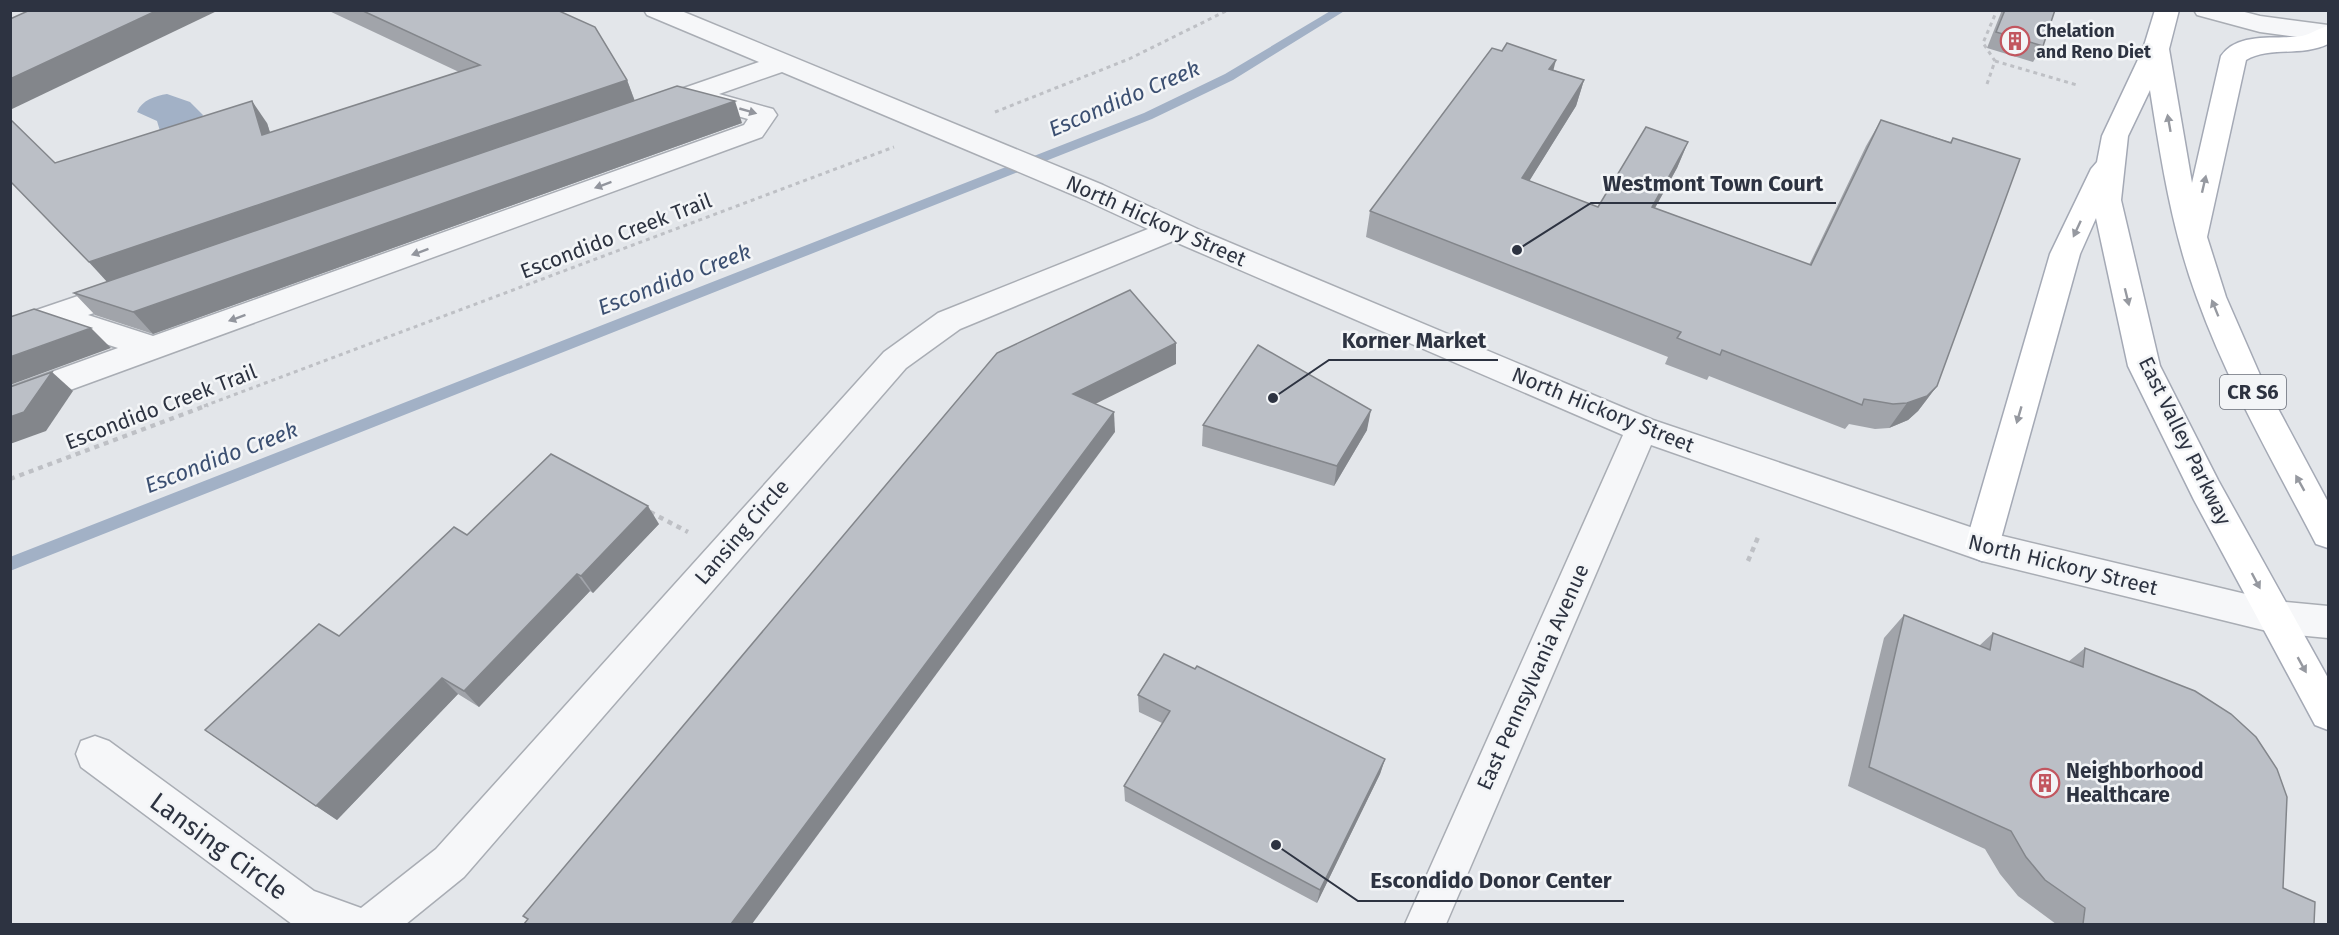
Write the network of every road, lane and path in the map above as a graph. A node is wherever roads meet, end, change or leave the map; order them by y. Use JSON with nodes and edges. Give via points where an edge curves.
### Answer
{"nodes":[{"id":1,"x":656,"y":10,"type":"edge"},
{"id":2,"x":1228,"y":10,"type":"edge"},
{"id":3,"x":1997,"y":10,"type":"edge"},
{"id":4,"x":2167,"y":10,"type":"edge"},
{"id":5,"x":2206,"y":10,"type":"edge"},
{"id":6,"x":2049,"y":25,"type":"edge"},
{"id":7,"x":2328,"y":33,"type":"edge"},
{"id":8,"x":2092,"y":38,"type":"dead end"},
{"id":9,"x":2156,"y":49,"type":"junction"},
{"id":10,"x":1995,"y":61,"type":"junction"},
{"id":11,"x":783,"y":63,"type":"junction"},
{"id":12,"x":1987,"y":84,"type":"dead end"},
{"id":13,"x":2077,"y":86,"type":"dead end"},
{"id":14,"x":692,"y":94,"type":"junction"},
{"id":15,"x":662,"y":104,"type":"edge"},
{"id":16,"x":950,"y":134,"type":"junction"},
{"id":17,"x":2110,"y":157,"type":"junction"},
{"id":18,"x":1173,"y":230,"type":"junction"},
{"id":19,"x":2194,"y":242,"type":"junction"},
{"id":20,"x":156,"y":281,"type":"edge"},
{"id":21,"x":55,"y":316,"type":"junction"},
{"id":22,"x":10,"y":331,"type":"edge"},
{"id":23,"x":153,"y":348,"type":"junction"},
{"id":24,"x":10,"y":400,"type":"edge"},
{"id":25,"x":1642,"y":429,"type":"junction"},
{"id":26,"x":10,"y":479,"type":"edge"},
{"id":27,"x":648,"y":511,"type":"dead end"},
{"id":28,"x":689,"y":533,"type":"dead end"},
{"id":29,"x":2328,"y":534,"type":"edge"},
{"id":30,"x":1759,"y":535,"type":"dead end"},
{"id":31,"x":1982,"y":546,"type":"junction"},
{"id":32,"x":1748,"y":561,"type":"dead end"},
{"id":33,"x":2275,"y":617,"type":"junction"},
{"id":34,"x":2328,"y":622,"type":"edge"},
{"id":35,"x":2328,"y":713,"type":"edge"},
{"id":36,"x":95,"y":754,"type":"dead end"},
{"id":37,"x":350,"y":924,"type":"edge"},
{"id":38,"x":374,"y":924,"type":"edge"},
{"id":39,"x":1425,"y":924,"type":"edge"}],
"edges":[{"from":1,"to":11,"type":"street","name":"North Hickory Street"},
{"from":2,"to":16,"type":"path","name":"Escondido Creek Trail","via":[[1129,59]]},
{"from":3,"to":10,"type":"path","via":[[1983,43]]},
{"from":4,"to":9,"type":"main road","name":"East Valley Parkway","number":"CR S6"},
{"from":5,"to":7,"type":"street","via":[[2260,24]]},
{"from":6,"to":8,"type":"path"},
{"from":19,"to":7,"type":"main road","one_way":true,"via":[[2234,56],[2249,47],[2294,47],[2317,42]]},
{"from":9,"to":17,"type":"main road","name":"East Valley Parkway","number":"CR S6","via":[[2115,136]]},
{"from":19,"to":9,"type":"main road","name":"East Valley Parkway","number":"CR S6","one_way":true,"via":[[2181,198]]},
{"from":10,"to":12,"type":"path"},
{"from":10,"to":13,"type":"path"},
{"from":11,"to":14,"type":"street"},
{"from":11,"to":16,"type":"street","name":"North Hickory Street"},
{"from":14,"to":15,"type":"street"},
{"from":14,"to":23,"type":"street","one_way":true,"via":[[764,115],[753,131]]},
{"from":16,"to":18,"type":"street","name":"North Hickory Street","via":[[1093,192]]},
{"from":16,"to":26,"type":"path","name":"Escondido Creek Trail","via":[[892,148]]},
{"from":17,"to":31,"type":"main road","one_way":true,"via":[[2066,254]]},
{"from":17,"to":33,"type":"main road","name":"East Valley Parkway","number":"CR S6","one_way":true,"via":[[2107,200],[2144,366]]},
{"from":18,"to":25,"type":"street","name":"North Hickory Street"},
{"from":18,"to":38,"type":"street","name":"Lansing Circle","via":[[949,321],[895,360],[450,863]]},
{"from":29,"to":19,"type":"main road","name":"East Valley Parkway","number":"CR S6","one_way":true,"via":[[2244,375],[2211,297]]},
{"from":20,"to":21,"type":"street"},
{"from":21,"to":22,"type":"street"},
{"from":21,"to":23,"type":"street"},
{"from":23,"to":24,"type":"street"},
{"from":25,"to":31,"type":"street","name":"North Hickory Street"},
{"from":25,"to":39,"type":"street","name":"East Pennsylvania Avenue"},
{"from":27,"to":28,"type":"path"},
{"from":30,"to":32,"type":"path"},
{"from":31,"to":33,"type":"street","name":"North Hickory Street"},
{"from":33,"to":34,"type":"street","name":"North Hickory Street"},
{"from":33,"to":35,"type":"main road","name":"East Valley Parkway","number":"CR S6","one_way":true},
{"from":36,"to":37,"type":"street","name":"Lansing Circle","via":[[302,908]]}]}
